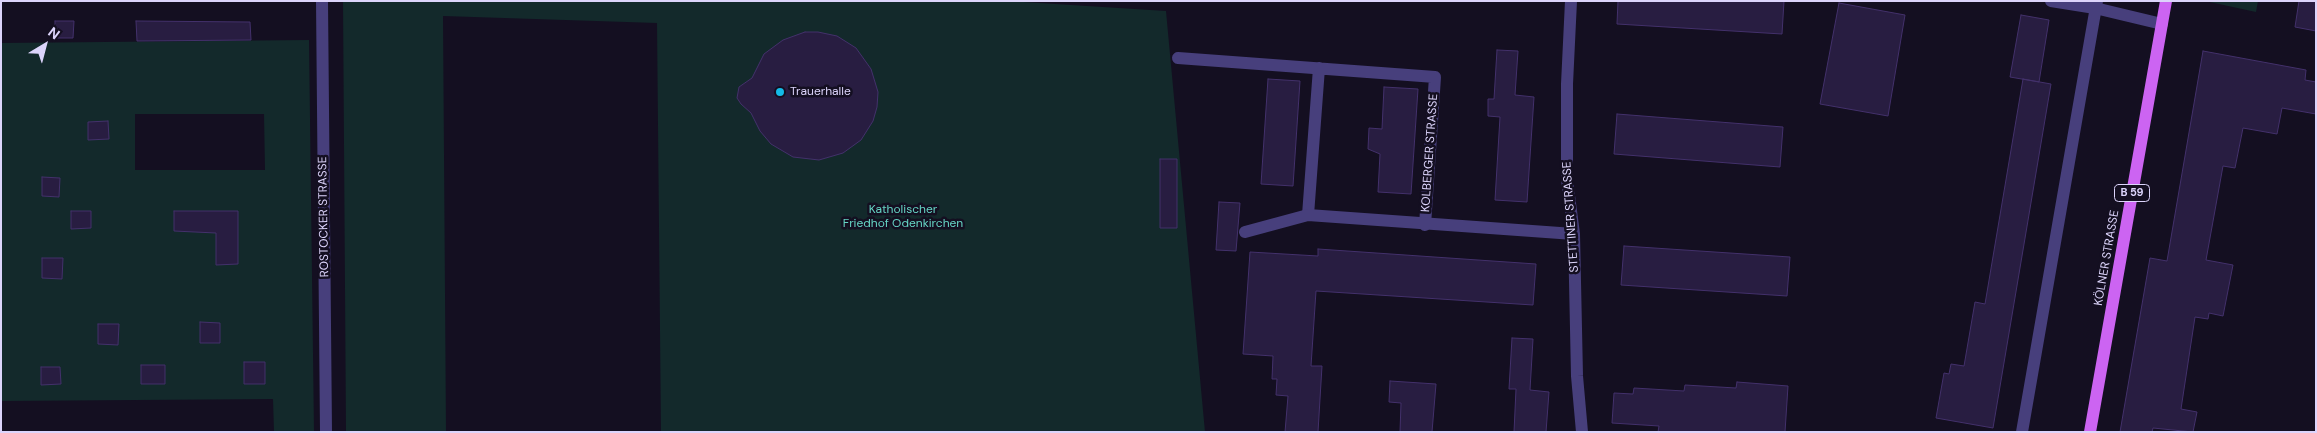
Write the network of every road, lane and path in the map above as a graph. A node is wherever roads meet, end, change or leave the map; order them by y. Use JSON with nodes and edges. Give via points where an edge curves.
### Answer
{"nodes":[{"id":1,"x":322,"y":1,"type":"edge"},
{"id":2,"x":1571,"y":1,"type":"edge"},
{"id":3,"x":2051,"y":1,"type":"edge"},
{"id":4,"x":2166,"y":1,"type":"edge"},
{"id":5,"x":2096,"y":5,"type":"edge"},
{"id":6,"x":2162,"y":24,"type":"junction"},
{"id":7,"x":1178,"y":58,"type":"dead end"},
{"id":8,"x":1319,"y":68,"type":"junction"},
{"id":9,"x":1308,"y":215,"type":"junction"},
{"id":10,"x":1425,"y":225,"type":"junction"},
{"id":11,"x":1245,"y":232,"type":"dead end"},
{"id":12,"x":1574,"y":234,"type":"junction"},
{"id":13,"x":326,"y":432,"type":"edge"},
{"id":14,"x":1582,"y":432,"type":"edge"},
{"id":15,"x":2022,"y":432,"type":"edge"},
{"id":16,"x":2090,"y":432,"type":"edge"}],
"edges":[{"from":1,"to":13,"type":"street","name":"ROSTOCKER STRASSE"},
{"from":2,"to":12,"type":"street","name":"STETTINER STRASSE","via":[[1567,180]]},
{"from":3,"to":5,"type":"street"},
{"from":4,"to":6,"type":"main road","name":"KÖLNER STRASSE","number":"B 59"},
{"from":5,"to":6,"type":"street"},
{"from":5,"to":15,"type":"street"},
{"from":6,"to":16,"type":"main road","name":"KÖLNER STRASSE","number":"B 59"},
{"from":7,"to":8,"type":"street","name":"KOLBERGER STRASSE"},
{"from":8,"to":9,"type":"street"},
{"from":8,"to":10,"type":"street","name":"KOLBERGER STRASSE","via":[[1435,77]]},
{"from":9,"to":10,"type":"street","name":"KOLBERGER STRASSE"},
{"from":9,"to":11,"type":"street","name":"KOLBERGER STRASSE"},
{"from":10,"to":12,"type":"street","name":"KOLBERGER STRASSE"},
{"from":12,"to":14,"type":"street","name":"STETTINER STRASSE","via":[[1577,376]]}]}
